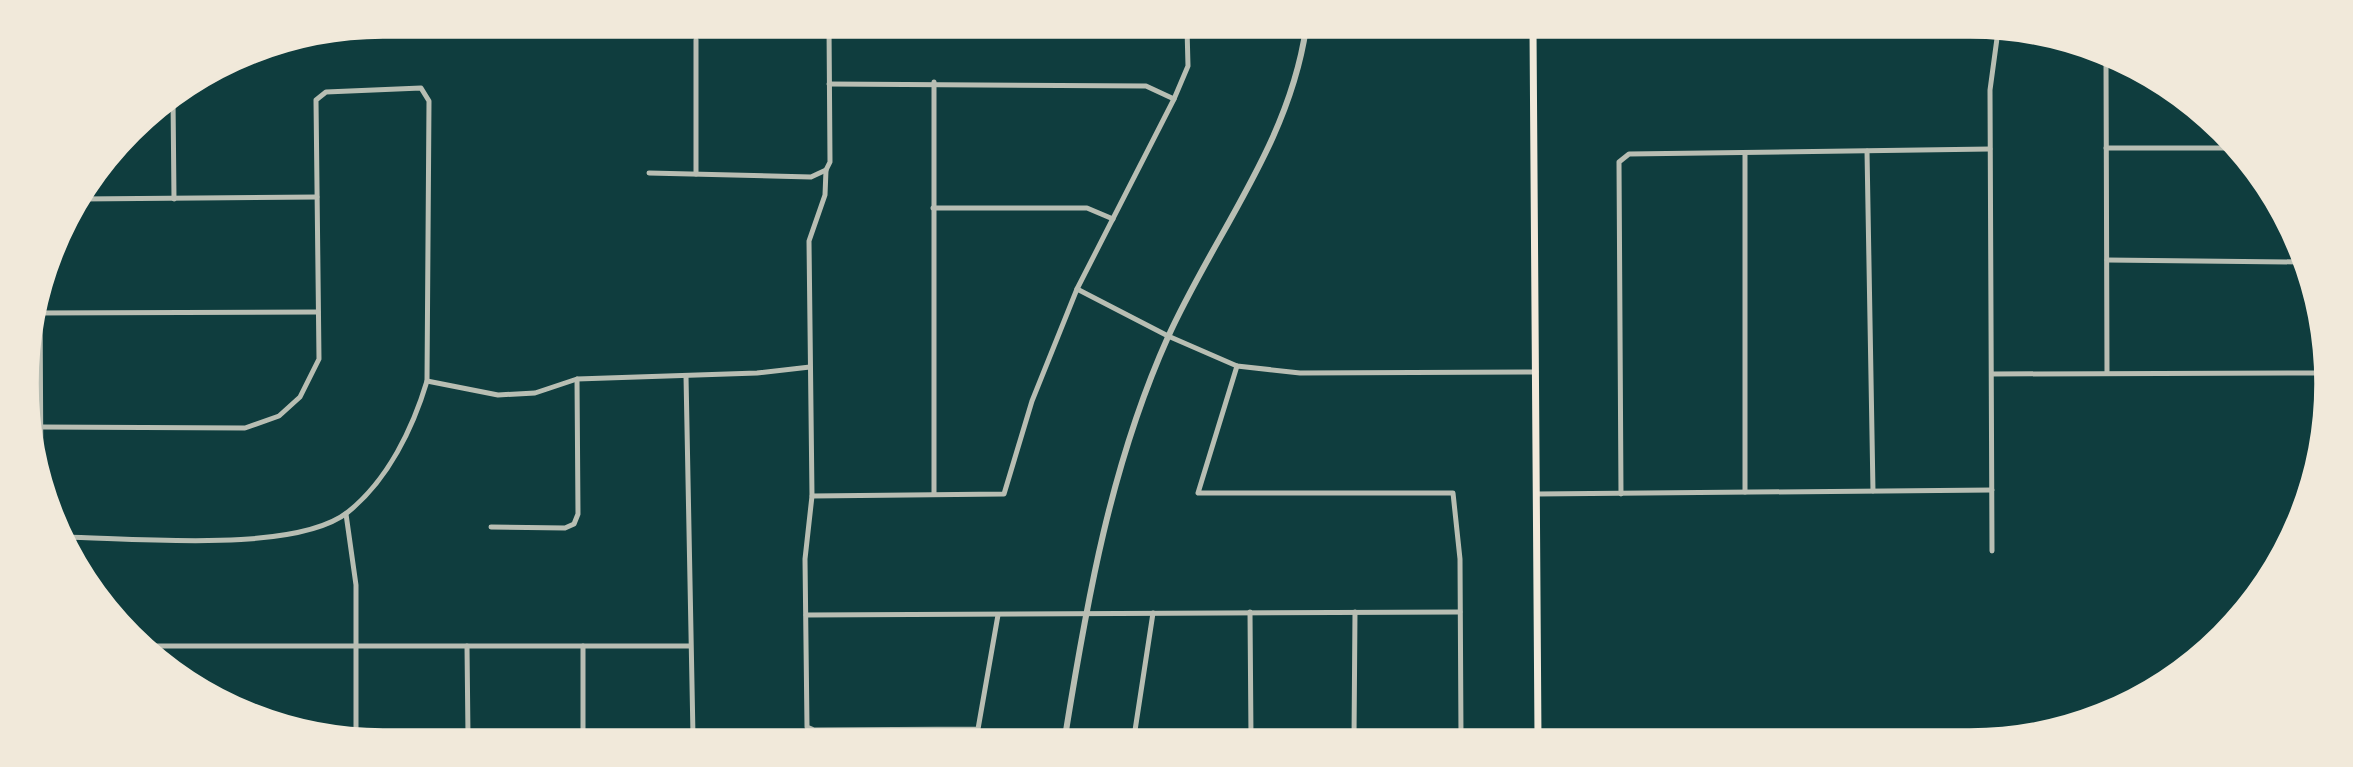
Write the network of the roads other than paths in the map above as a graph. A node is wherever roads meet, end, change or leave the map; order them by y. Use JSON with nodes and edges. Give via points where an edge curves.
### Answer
{"nodes":[{"id":1,"x":829,"y":37,"type":"edge"},
{"id":2,"x":1187,"y":37,"type":"edge"},
{"id":3,"x":1305,"y":37,"type":"edge"},
{"id":4,"x":1533,"y":37,"type":"edge"},
{"id":5,"x":1997,"y":38,"type":"edge"},
{"id":6,"x":696,"y":40,"type":"dead end"},
{"id":7,"x":2106,"y":65,"type":"edge"},
{"id":8,"x":934,"y":82,"type":"junction"},
{"id":9,"x":829,"y":83,"type":"junction"},
{"id":10,"x":1174,"y":99,"type":"junction"},
{"id":11,"x":173,"y":107,"type":"edge"},
{"id":12,"x":2106,"y":148,"type":"junction"},
{"id":13,"x":2224,"y":148,"type":"edge"},
{"id":14,"x":1990,"y":149,"type":"junction"},
{"id":15,"x":1867,"y":151,"type":"junction"},
{"id":16,"x":1745,"y":152,"type":"junction"},
{"id":17,"x":826,"y":170,"type":"junction"},
{"id":18,"x":649,"y":173,"type":"dead end"},
{"id":19,"x":696,"y":174,"type":"junction"},
{"id":20,"x":317,"y":197,"type":"junction"},
{"id":21,"x":90,"y":199,"type":"edge"},
{"id":22,"x":174,"y":199,"type":"junction"},
{"id":23,"x":933,"y":208,"type":"junction"},
{"id":24,"x":1113,"y":219,"type":"junction"},
{"id":25,"x":2107,"y":260,"type":"junction"},
{"id":26,"x":2294,"y":262,"type":"edge"},
{"id":27,"x":1077,"y":289,"type":"junction"},
{"id":28,"x":318,"y":312,"type":"junction"},
{"id":29,"x":44,"y":313,"type":"edge"},
{"id":30,"x":1168,"y":337,"type":"junction"},
{"id":31,"x":39,"y":347,"type":"edge"},
{"id":32,"x":1237,"y":366,"type":"junction"},
{"id":33,"x":810,"y":367,"type":"junction"},
{"id":34,"x":1536,"y":372,"type":"junction"},
{"id":35,"x":2107,"y":373,"type":"junction"},
{"id":36,"x":2316,"y":373,"type":"edge"},
{"id":37,"x":1992,"y":374,"type":"junction"},
{"id":38,"x":686,"y":376,"type":"junction"},
{"id":39,"x":578,"y":379,"type":"junction"},
{"id":40,"x":427,"y":381,"type":"junction"},
{"id":41,"x":41,"y":427,"type":"junction"},
{"id":42,"x":41,"y":436,"type":"edge"},
{"id":43,"x":1992,"y":490,"type":"junction"},
{"id":44,"x":1873,"y":491,"type":"junction"},
{"id":45,"x":1745,"y":492,"type":"junction"},
{"id":46,"x":934,"y":494,"type":"junction"},
{"id":47,"x":1537,"y":494,"type":"junction"},
{"id":48,"x":1621,"y":494,"type":"junction"},
{"id":49,"x":812,"y":496,"type":"junction"},
{"id":50,"x":346,"y":514,"type":"junction"},
{"id":51,"x":491,"y":527,"type":"dead end"},
{"id":52,"x":73,"y":537,"type":"edge"},
{"id":53,"x":1992,"y":551,"type":"dead end"},
{"id":54,"x":1250,"y":612,"type":"junction"},
{"id":55,"x":1355,"y":612,"type":"junction"},
{"id":56,"x":1460,"y":612,"type":"junction"},
{"id":57,"x":1087,"y":613,"type":"junction"},
{"id":58,"x":1153,"y":613,"type":"junction"},
{"id":59,"x":806,"y":615,"type":"junction"},
{"id":60,"x":998,"y":615,"type":"junction"},
{"id":61,"x":157,"y":646,"type":"edge"},
{"id":62,"x":467,"y":646,"type":"junction"},
{"id":63,"x":583,"y":646,"type":"junction"},
{"id":64,"x":690,"y":646,"type":"junction"},
{"id":65,"x":356,"y":647,"type":"junction"},
{"id":66,"x":356,"y":729,"type":"edge"},
{"id":67,"x":468,"y":730,"type":"edge"},
{"id":68,"x":583,"y":730,"type":"edge"},
{"id":69,"x":693,"y":730,"type":"edge"},
{"id":70,"x":1066,"y":730,"type":"edge"},
{"id":71,"x":1135,"y":730,"type":"edge"},
{"id":72,"x":1251,"y":730,"type":"edge"},
{"id":73,"x":1354,"y":730,"type":"edge"},
{"id":74,"x":1461,"y":730,"type":"edge"},
{"id":75,"x":1538,"y":730,"type":"edge"}],
"edges":[{"from":1,"to":9,"type":"street"},
{"from":2,"to":10,"type":"street","via":[[1188,66]]},
{"from":3,"to":30,"type":"street","via":[[1285,115]]},
{"from":4,"to":34,"type":"main road"},
{"from":5,"to":14,"type":"street","via":[[1990,90]]},
{"from":6,"to":19,"type":"street"},
{"from":7,"to":12,"type":"street"},
{"from":8,"to":9,"type":"street"},
{"from":8,"to":10,"type":"street","via":[[1146,86]]},
{"from":8,"to":23,"type":"street"},
{"from":9,"to":17,"type":"street","via":[[830,162]]},
{"from":10,"to":24,"type":"street"},
{"from":11,"to":22,"type":"street"},
{"from":12,"to":13,"type":"street"},
{"from":12,"to":25,"type":"street"},
{"from":14,"to":15,"type":"street"},
{"from":14,"to":37,"type":"street"},
{"from":15,"to":16,"type":"street"},
{"from":15,"to":44,"type":"street"},
{"from":16,"to":45,"type":"street"},
{"from":16,"to":48,"type":"street","via":[[1629,154],[1619,162]]},
{"from":17,"to":19,"type":"street","via":[[811,177]]},
{"from":17,"to":33,"type":"street","via":[[825,195],[809,241]]},
{"from":18,"to":19,"type":"street"},
{"from":20,"to":22,"type":"street"},
{"from":20,"to":28,"type":"street"},
{"from":20,"to":40,"type":"street","via":[[316,100],[326,92],[421,88],[429,101]]},
{"from":21,"to":22,"type":"street"},
{"from":23,"to":24,"type":"street","via":[[1087,208]]},
{"from":23,"to":46,"type":"street"},
{"from":24,"to":27,"type":"street"},
{"from":25,"to":26,"type":"street"},
{"from":25,"to":35,"type":"street"},
{"from":27,"to":30,"type":"street"},
{"from":27,"to":46,"type":"street","via":[[1032,401],[1004,494]]},
{"from":28,"to":29,"type":"street"},
{"from":28,"to":41,"type":"street","via":[[319,359],[300,397],[278,416],[245,428]]},
{"from":30,"to":32,"type":"street"},
{"from":30,"to":57,"type":"street","via":[[1109,502]]},
{"from":31,"to":41,"type":"street"},
{"from":32,"to":34,"type":"street","via":[[1300,373]]},
{"from":32,"to":56,"type":"street","via":[[1198,493],[1453,493]]},
{"from":33,"to":38,"type":"street"},
{"from":33,"to":49,"type":"street"},
{"from":34,"to":47,"type":"main road"},
{"from":35,"to":36,"type":"street"},
{"from":35,"to":37,"type":"street"},
{"from":37,"to":43,"type":"street"},
{"from":38,"to":39,"type":"street"},
{"from":38,"to":64,"type":"street"},
{"from":39,"to":40,"type":"street","via":[[535,394],[498,395]]},
{"from":39,"to":51,"type":"street","via":[[578,514],[574,524],[565,528]]},
{"from":40,"to":50,"type":"street","via":[[415,420],[391,463]]},
{"from":41,"to":42,"type":"street"},
{"from":43,"to":44,"type":"street"},
{"from":43,"to":53,"type":"street"},
{"from":44,"to":45,"type":"street"},
{"from":45,"to":48,"type":"street"},
{"from":46,"to":49,"type":"street"},
{"from":47,"to":48,"type":"street"},
{"from":47,"to":75,"type":"main road"},
{"from":49,"to":59,"type":"street","via":[[805,549]]},
{"from":50,"to":52,"type":"street","via":[[261,540]]},
{"from":50,"to":65,"type":"street","via":[[356,585]]},
{"from":54,"to":55,"type":"street"},
{"from":54,"to":58,"type":"street"},
{"from":54,"to":72,"type":"street"},
{"from":55,"to":56,"type":"street"},
{"from":55,"to":73,"type":"street"},
{"from":56,"to":74,"type":"street"},
{"from":57,"to":58,"type":"street"},
{"from":57,"to":60,"type":"street"},
{"from":57,"to":70,"type":"street"},
{"from":58,"to":71,"type":"street"},
{"from":59,"to":60,"type":"street"},
{"from":59,"to":60,"type":"street","via":[[807,727],[814,730],[978,729]]},
{"from":61,"to":65,"type":"street"},
{"from":62,"to":63,"type":"street"},
{"from":62,"to":65,"type":"street"},
{"from":62,"to":67,"type":"street"},
{"from":63,"to":64,"type":"street"},
{"from":63,"to":68,"type":"street"},
{"from":64,"to":69,"type":"street"},
{"from":65,"to":66,"type":"street"}]}
